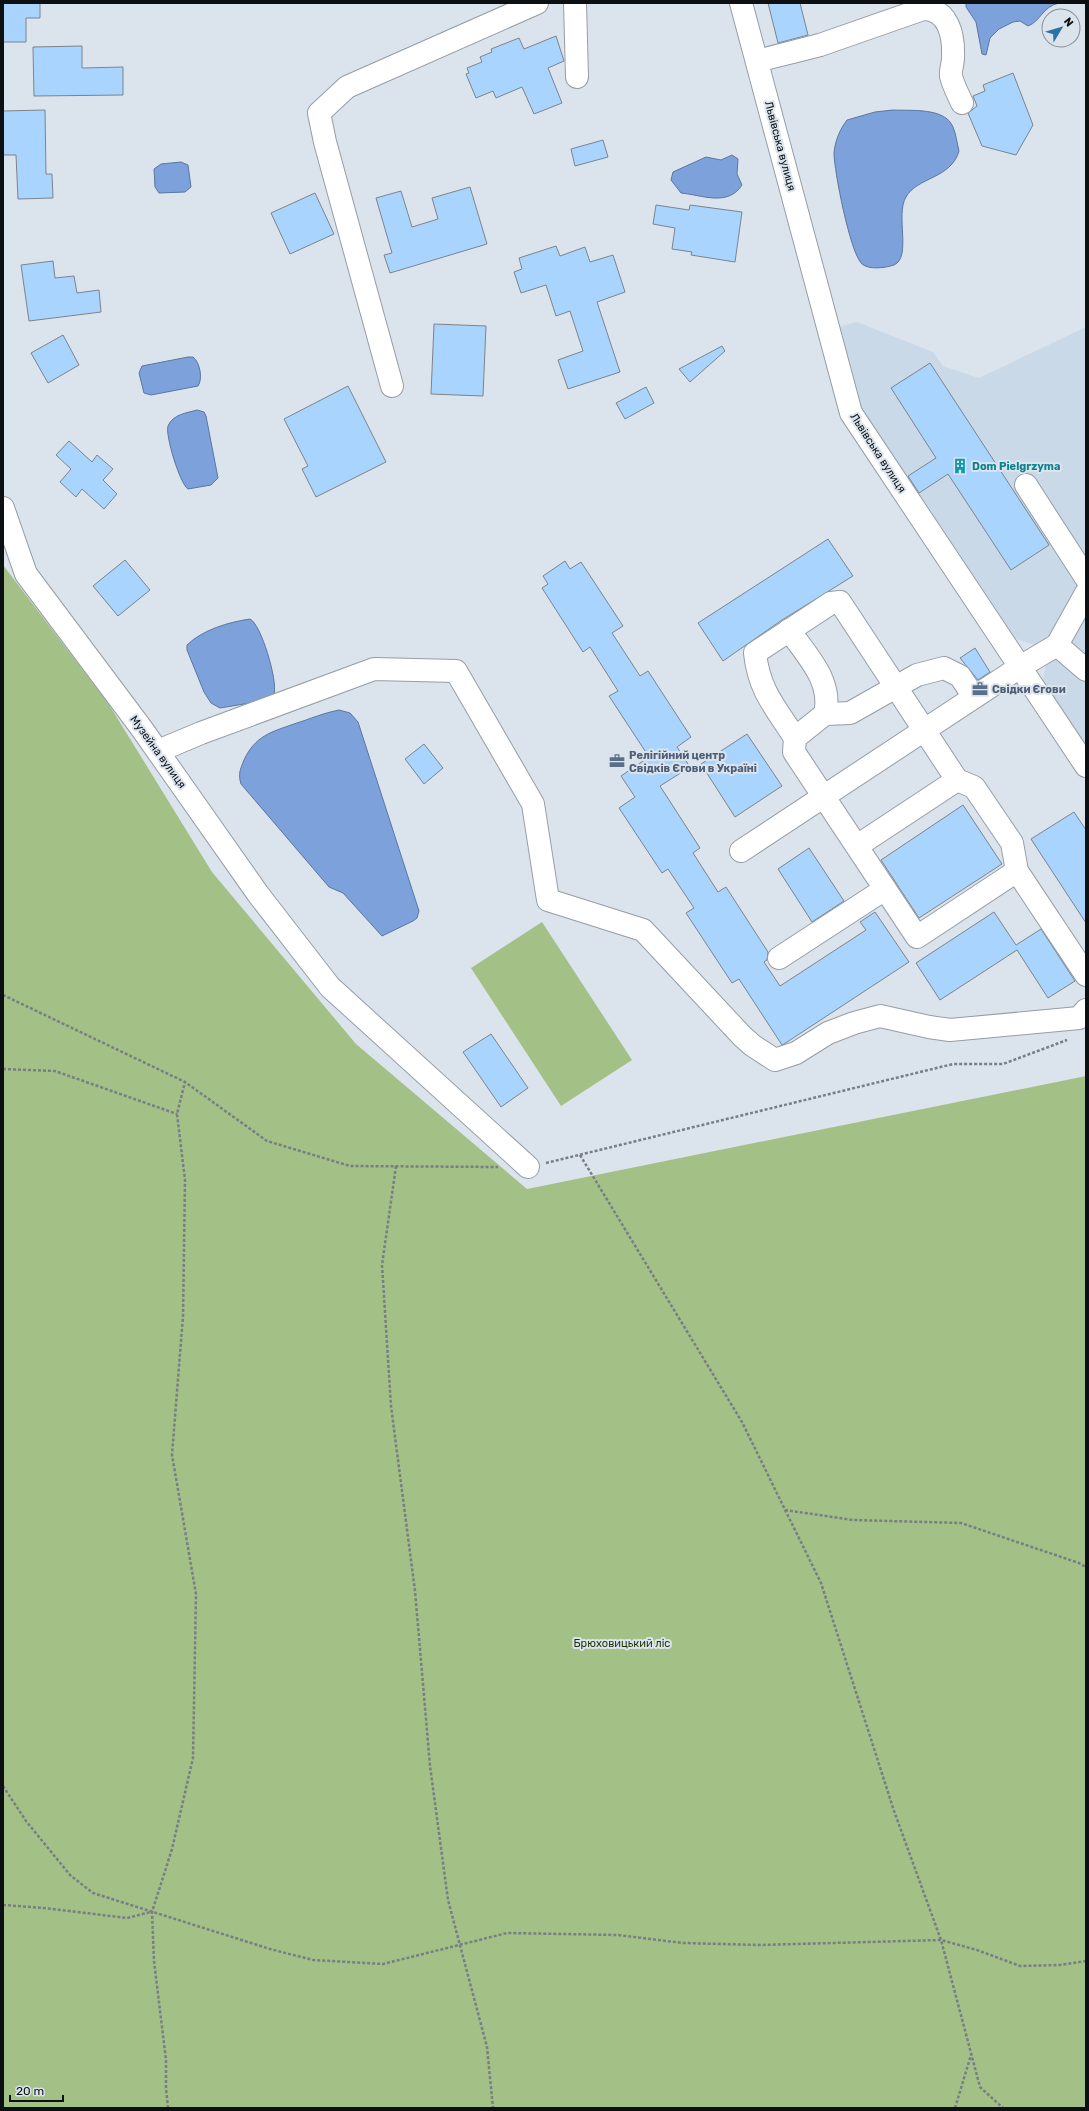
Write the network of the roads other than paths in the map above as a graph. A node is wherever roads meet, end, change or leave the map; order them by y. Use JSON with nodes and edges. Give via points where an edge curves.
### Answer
{"nodes":[{"id":1,"x":537,"y":3,"type":"edge"},
{"id":2,"x":575,"y":3,"type":"edge"},
{"id":3,"x":742,"y":3,"type":"edge"},
{"id":4,"x":757,"y":60,"type":"junction"},
{"id":5,"x":577,"y":76,"type":"dead end"},
{"id":6,"x":962,"y":103,"type":"dead end"},
{"id":7,"x":392,"y":386,"type":"dead end"},
{"id":8,"x":1026,"y":485,"type":"dead end"},
{"id":9,"x":3,"y":508,"type":"edge"},
{"id":10,"x":1086,"y":578,"type":"edge"},
{"id":11,"x":1086,"y":593,"type":"edge"},
{"id":12,"x":789,"y":630,"type":"junction"},
{"id":13,"x":1057,"y":645,"type":"junction"},
{"id":14,"x":1020,"y":667,"type":"junction"},
{"id":15,"x":1086,"y":670,"type":"edge"},
{"id":16,"x":896,"y":686,"type":"junction"},
{"id":17,"x":974,"y":697,"type":"junction"},
{"id":18,"x":825,"y":714,"type":"junction"},
{"id":19,"x":925,"y":729,"type":"junction"},
{"id":20,"x":796,"y":738,"type":"junction"},
{"id":21,"x":158,"y":751,"type":"junction"},
{"id":22,"x":1086,"y":766,"type":"edge"},
{"id":23,"x":957,"y":780,"type":"junction"},
{"id":24,"x":824,"y":796,"type":"junction"},
{"id":25,"x":857,"y":846,"type":"junction"},
{"id":26,"x":741,"y":851,"type":"dead end"},
{"id":27,"x":1017,"y":871,"type":"junction"},
{"id":28,"x":885,"y":889,"type":"junction"},
{"id":29,"x":779,"y":958,"type":"dead end"},
{"id":30,"x":1086,"y":975,"type":"edge"},
{"id":31,"x":1086,"y":1010,"type":"edge"},
{"id":32,"x":528,"y":1167,"type":"road end"}],
"edges":[{"from":1,"to":7,"type":"street","via":[[347,87],[319,113]]},
{"from":2,"to":5,"type":"street"},
{"from":3,"to":4,"type":"street","name":"Львівська вулиця"},
{"from":4,"to":6,"type":"street","via":[[820,45],[923,9],[932,9],[949,25],[953,58],[950,75]]},
{"from":4,"to":14,"type":"street","name":"Львівська вулиця","via":[[851,412]]},
{"from":8,"to":10,"type":"street"},
{"from":9,"to":21,"type":"street","name":"Музейна вулиця","via":[[26,574]]},
{"from":11,"to":13,"type":"street"},
{"from":12,"to":16,"type":"street","via":[[831,603],[840,602]]},
{"from":12,"to":18,"type":"street","via":[[824,681],[828,701]]},
{"from":12,"to":20,"type":"street","via":[[755,654],[762,687]]},
{"from":13,"to":14,"type":"street"},
{"from":13,"to":15,"type":"street"},
{"from":14,"to":17,"type":"street"},
{"from":14,"to":22,"type":"street","name":"Львівська вулиця"},
{"from":16,"to":17,"type":"street","via":[[917,675],[944,668],[960,676]]},
{"from":16,"to":18,"type":"street","via":[[850,713]]},
{"from":16,"to":19,"type":"street"},
{"from":17,"to":19,"type":"street"},
{"from":18,"to":20,"type":"street"},
{"from":19,"to":23,"type":"street"},
{"from":19,"to":24,"type":"street"},
{"from":20,"to":24,"type":"street","via":[[794,752]]},
{"from":21,"to":31,"type":"street","via":[[374,669],[456,671],[533,804],[548,900],[643,930],[742,1036],[775,1060],[796,1053],[828,1033],[880,1016],[950,1030],[1079,1018]]},
{"from":21,"to":32,"type":"street","name":"Музейна вулиця","via":[[258,894],[330,987]]},
{"from":23,"to":25,"type":"street"},
{"from":23,"to":27,"type":"street","via":[[974,786],[1012,843]]},
{"from":24,"to":25,"type":"street"},
{"from":24,"to":26,"type":"street"},
{"from":25,"to":28,"type":"street"},
{"from":27,"to":28,"type":"street","via":[[917,937]]},
{"from":27,"to":30,"type":"street"},
{"from":28,"to":29,"type":"street"}]}
